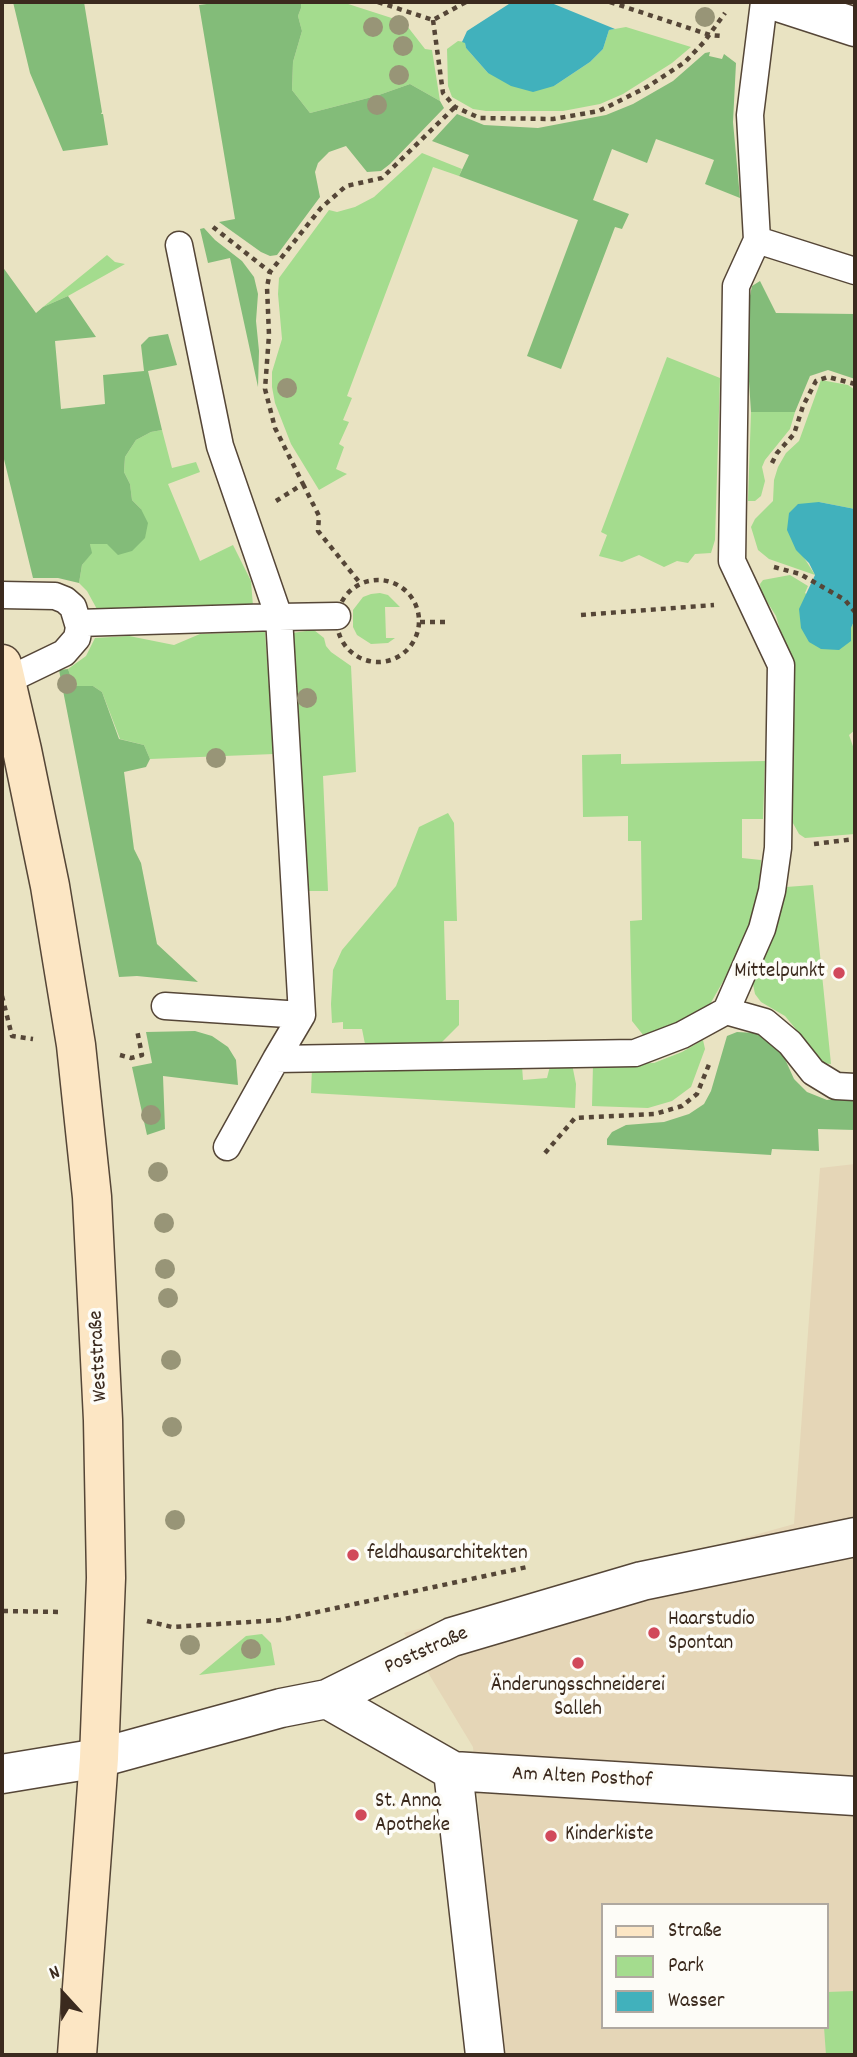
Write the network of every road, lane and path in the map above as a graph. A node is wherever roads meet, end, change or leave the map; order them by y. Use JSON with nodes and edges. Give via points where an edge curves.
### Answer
{"nodes":[{"id":1,"x":378,"y":2,"type":"edge"},
{"id":2,"x":466,"y":2,"type":"edge"},
{"id":3,"x":610,"y":2,"type":"edge"},
{"id":4,"x":732,"y":2,"type":"edge"},
{"id":5,"x":764,"y":2,"type":"edge"},
{"id":6,"x":778,"y":2,"type":"edge"},
{"id":7,"x":433,"y":20,"type":"junction"},
{"id":8,"x":855,"y":27,"type":"edge"},
{"id":9,"x":710,"y":35,"type":"junction"},
{"id":10,"x":759,"y":39,"type":"junction"},
{"id":11,"x":455,"y":107,"type":"junction"},
{"id":12,"x":209,"y":224,"type":"dead end"},
{"id":13,"x":757,"y":240,"type":"junction"},
{"id":14,"x":179,"y":245,"type":"dead end"},
{"id":15,"x":855,"y":271,"type":"edge"},
{"id":16,"x":270,"y":272,"type":"junction"},
{"id":17,"x":855,"y":384,"type":"edge"},
{"id":18,"x":769,"y":473,"type":"dead end"},
{"id":19,"x":303,"y":484,"type":"junction"},
{"id":20,"x":246,"y":519,"type":"junction"},
{"id":21,"x":812,"y":581,"type":"dead end"},
{"id":22,"x":360,"y":583,"type":"junction"},
{"id":23,"x":2,"y":595,"type":"edge"},
{"id":24,"x":750,"y":602,"type":"junction"},
{"id":25,"x":855,"y":612,"type":"edge"},
{"id":26,"x":581,"y":615,"type":"dead end"},
{"id":27,"x":337,"y":616,"type":"junction"},
{"id":28,"x":279,"y":617,"type":"junction"},
{"id":29,"x":78,"y":622,"type":"junction"},
{"id":30,"x":420,"y":622,"type":"junction"},
{"id":31,"x":448,"y":622,"type":"dead end"},
{"id":32,"x":4,"y":673,"type":"edge"},
{"id":33,"x":2,"y":996,"type":"edge"},
{"id":34,"x":165,"y":1006,"type":"dead end"},
{"id":35,"x":726,"y":1011,"type":"junction"},
{"id":36,"x":302,"y":1015,"type":"junction"},
{"id":37,"x":10,"y":1031,"type":"dead end"},
{"id":38,"x":139,"y":1040,"type":"dead end"},
{"id":39,"x":142,"y":1055,"type":"dead end"},
{"id":40,"x":276,"y":1059,"type":"junction"},
{"id":41,"x":855,"y":1087,"type":"edge"},
{"id":42,"x":227,"y":1147,"type":"dead end"},
{"id":43,"x":545,"y":1153,"type":"dead end"},
{"id":44,"x":855,"y":1537,"type":"edge"},
{"id":45,"x":536,"y":1565,"type":"dead end"},
{"id":46,"x":3,"y":1611,"type":"edge"},
{"id":47,"x":104,"y":1613,"type":"junction"},
{"id":48,"x":327,"y":1699,"type":"junction"},
{"id":49,"x":99,"y":1758,"type":"junction"},
{"id":50,"x":453,"y":1771,"type":"junction"},
{"id":51,"x":2,"y":1774,"type":"edge"},
{"id":52,"x":855,"y":1796,"type":"edge"},
{"id":53,"x":77,"y":2055,"type":"edge"},
{"id":54,"x":485,"y":2055,"type":"edge"}],
"edges":[{"from":1,"to":7,"type":"path"},
{"from":2,"to":7,"type":"path"},
{"from":3,"to":9,"type":"path"},
{"from":4,"to":9,"type":"path"},
{"from":5,"to":10,"type":"lane"},
{"from":6,"to":8,"type":"street"},
{"from":7,"to":11,"type":"path","via":[[443,93]]},
{"from":9,"to":10,"type":"path"},
{"from":9,"to":11,"type":"path","via":[[685,62],[599,111],[553,119],[480,118]]},
{"from":10,"to":13,"type":"lane","via":[[750,116]]},
{"from":11,"to":16,"type":"path","via":[[382,178],[346,186],[321,208]]},
{"from":12,"to":16,"type":"path"},
{"from":13,"to":15,"type":"lane"},
{"from":13,"to":24,"type":"lane","via":[[736,286],[732,561]]},
{"from":14,"to":20,"type":"lane","via":[[220,446]]},
{"from":16,"to":19,"type":"path","via":[[265,389],[275,428]]},
{"from":17,"to":18,"type":"path","via":[[828,377],[816,382],[794,434],[777,453]]},
{"from":19,"to":20,"type":"path"},
{"from":19,"to":22,"type":"path","via":[[319,516],[318,531]]},
{"from":20,"to":28,"type":"lane"},
{"from":21,"to":25,"type":"path","via":[[845,600]]},
{"from":22,"to":27,"type":"path","via":[[347,593]]},
{"from":22,"to":30,"type":"path","via":[[381,579],[405,589],[414,598]]},
{"from":23,"to":29,"type":"lane","via":[[55,596],[72,607]]},
{"from":24,"to":26,"type":"path"},
{"from":24,"to":35,"type":"lane","via":[[781,665],[778,848],[762,929]]},
{"from":27,"to":28,"type":"lane"},
{"from":27,"to":30,"type":"path","via":[[342,642],[351,652],[376,662],[401,656],[418,635]]},
{"from":28,"to":29,"type":"lane"},
{"from":28,"to":36,"type":"lane"},
{"from":29,"to":32,"type":"lane","via":[[77,638],[64,653]]},
{"from":30,"to":31,"type":"path"},
{"from":32,"to":47,"type":"main road","name":"Weststraße","via":[[50,886],[76,1045],[92,1197],[103,1419]]},
{"from":33,"to":37,"type":"path"},
{"from":34,"to":36,"type":"lane"},
{"from":35,"to":40,"type":"lane","via":[[635,1053]]},
{"from":35,"to":41,"type":"lane","via":[[765,1022],[813,1072],[836,1086]]},
{"from":35,"to":43,"type":"path","via":[[697,1094],[682,1106],[654,1114],[575,1118]]},
{"from":36,"to":40,"type":"lane"},
{"from":38,"to":39,"type":"path"},
{"from":40,"to":42,"type":"lane"},
{"from":44,"to":48,"type":"street","name":"Poststraße","via":[[642,1581],[452,1637]]},
{"from":45,"to":47,"type":"path","via":[[280,1620],[172,1627]]},
{"from":46,"to":47,"type":"path"},
{"from":47,"to":49,"type":"main road","name":"Weststraße"},
{"from":48,"to":49,"type":"street","name":"Poststraße"},
{"from":48,"to":50,"type":"street","name":"Am Alten Posthof"},
{"from":49,"to":51,"type":"street","name":"Poststraße"},
{"from":49,"to":53,"type":"main road","name":"Weststraße"},
{"from":50,"to":52,"type":"street","name":"Am Alten Posthof"},
{"from":50,"to":54,"type":"street"}]}
